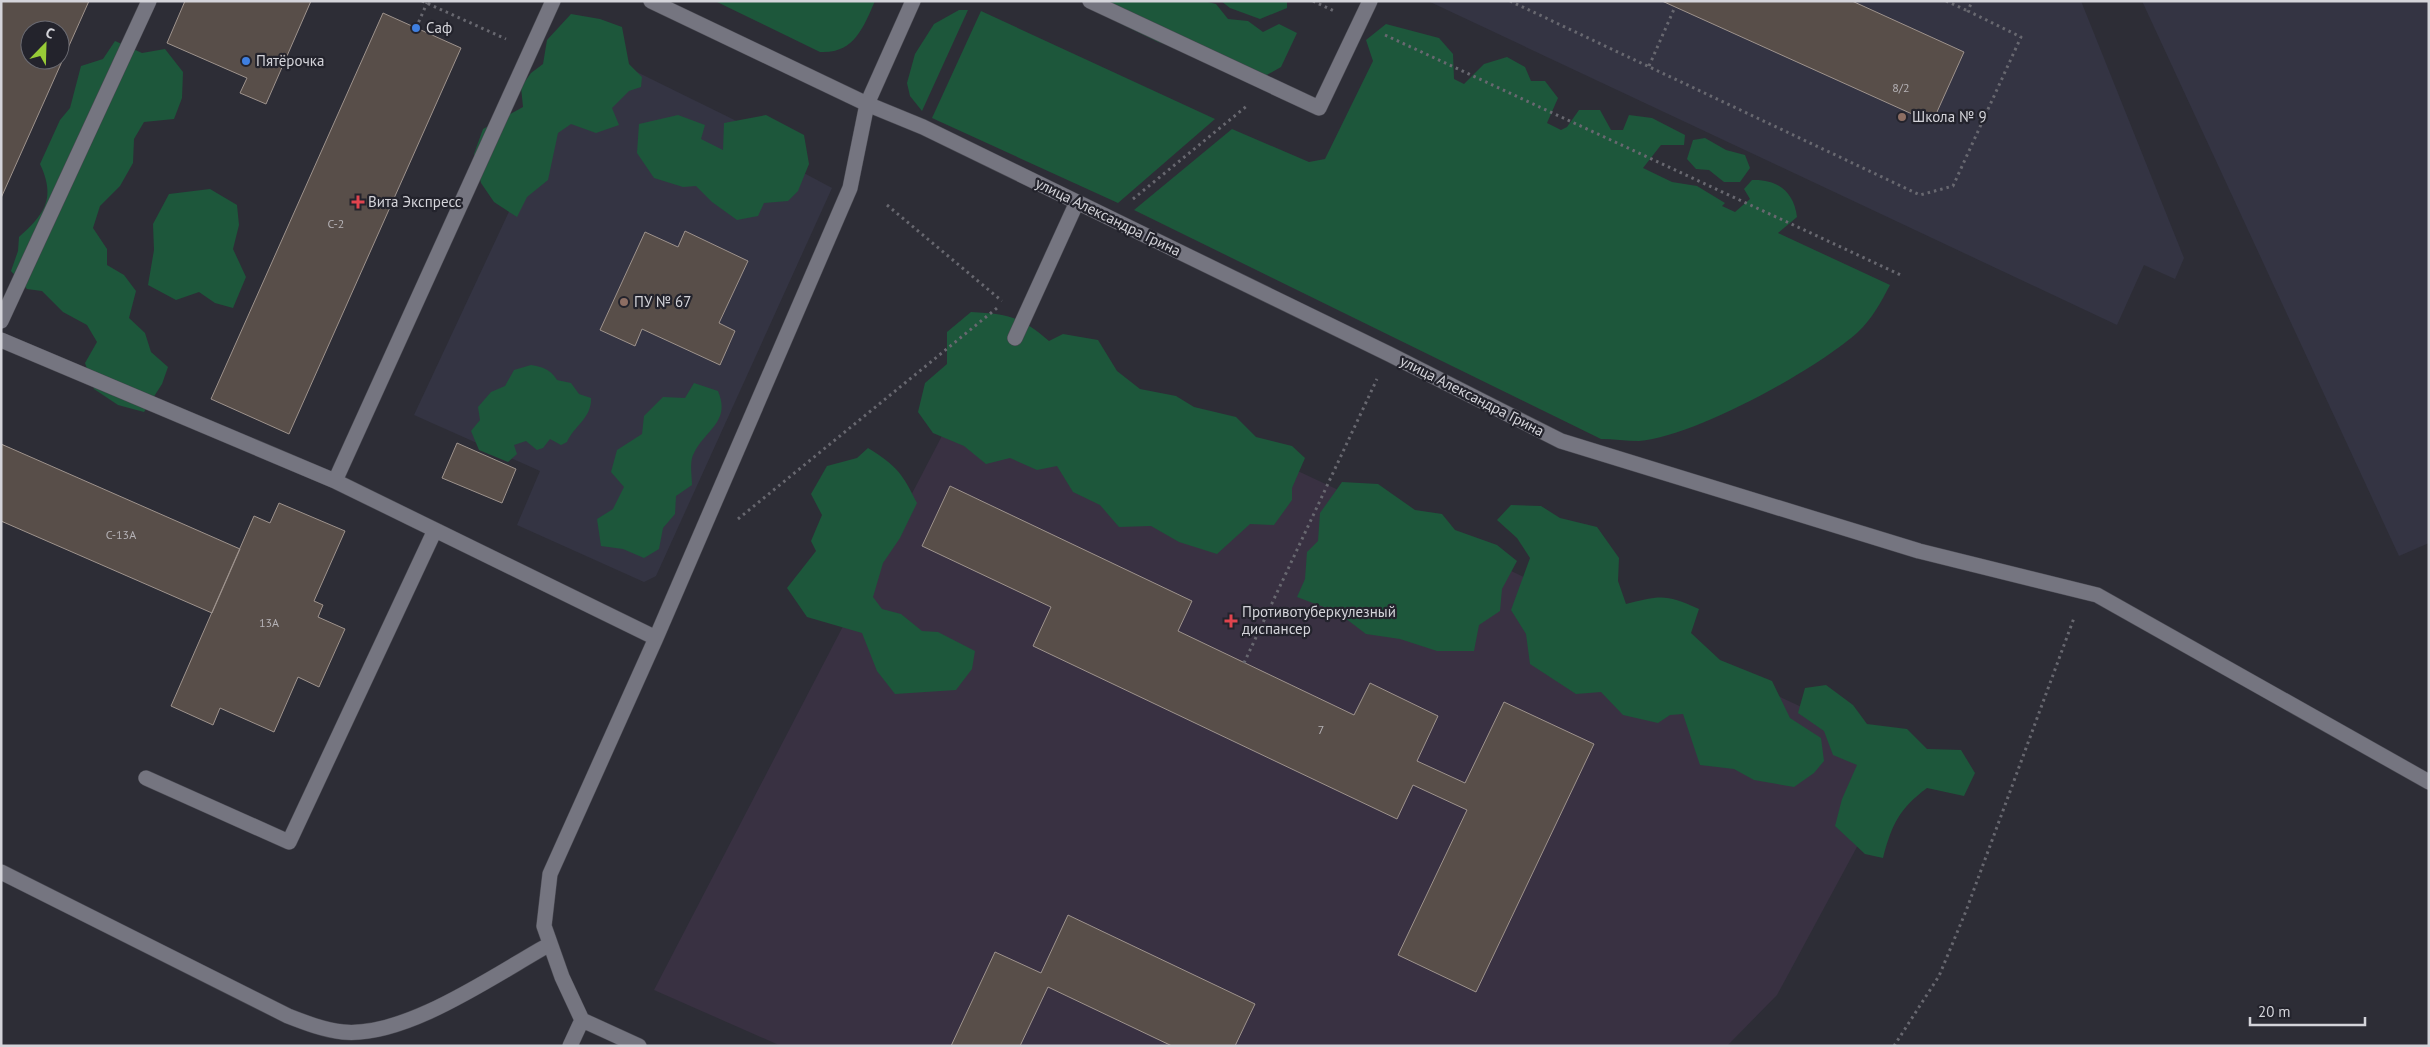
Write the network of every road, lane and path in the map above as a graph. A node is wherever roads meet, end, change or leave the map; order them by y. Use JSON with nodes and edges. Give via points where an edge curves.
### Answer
{"nodes":[{"id":1,"x":149,"y":1,"type":"edge"},
{"id":2,"x":422,"y":1,"type":"edge"},
{"id":3,"x":553,"y":1,"type":"edge"},
{"id":4,"x":651,"y":1,"type":"edge"},
{"id":5,"x":913,"y":1,"type":"edge"},
{"id":6,"x":1090,"y":1,"type":"edge"},
{"id":7,"x":1313,"y":1,"type":"edge"},
{"id":8,"x":1370,"y":1,"type":"edge"},
{"id":9,"x":1510,"y":1,"type":"edge"},
{"id":10,"x":1946,"y":1,"type":"edge"},
{"id":11,"x":1972,"y":1,"type":"edge"},
{"id":12,"x":427,"y":4,"type":"junction"},
{"id":13,"x":1675,"y":7,"type":"dead end"},
{"id":14,"x":1968,"y":12,"type":"junction"},
{"id":15,"x":1360,"y":23,"type":"junction"},
{"id":16,"x":416,"y":28,"type":"dead end"},
{"id":17,"x":530,"y":50,"type":"junction"},
{"id":18,"x":1649,"y":66,"type":"junction"},
{"id":19,"x":1272,"y":86,"type":"junction"},
{"id":20,"x":867,"y":104,"type":"junction"},
{"id":21,"x":1077,"y":202,"type":"junction"},
{"id":22,"x":887,"y":205,"type":"dead end"},
{"id":23,"x":1109,"y":218,"type":"junction"},
{"id":24,"x":1903,"y":276,"type":"dead end"},
{"id":25,"x":1,"y":321,"type":"edge"},
{"id":26,"x":1015,"y":338,"type":"dead end"},
{"id":27,"x":1,"y":340,"type":"edge"},
{"id":28,"x":1390,"y":354,"type":"junction"},
{"id":29,"x":335,"y":480,"type":"junction"},
{"id":30,"x":750,"y":510,"type":"dead end"},
{"id":31,"x":435,"y":530,"type":"junction"},
{"id":32,"x":2083,"y":591,"type":"junction"},
{"id":33,"x":656,"y":638,"type":"junction"},
{"id":34,"x":1244,"y":663,"type":"dead end"},
{"id":35,"x":146,"y":778,"type":"dead end"},
{"id":36,"x":2429,"y":782,"type":"edge"},
{"id":37,"x":1,"y":872,"type":"edge"},
{"id":38,"x":550,"y":944,"type":"junction"},
{"id":39,"x":582,"y":1020,"type":"junction"},
{"id":40,"x":570,"y":1046,"type":"edge"},
{"id":41,"x":639,"y":1046,"type":"edge"},
{"id":42,"x":1894,"y":1046,"type":"edge"}],
"edges":[{"from":1,"to":25,"type":"street"},
{"from":2,"to":12,"type":"path"},
{"from":3,"to":17,"type":"street"},
{"from":4,"to":20,"type":"street","name":"улица Александра Грина"},
{"from":5,"to":20,"type":"street"},
{"from":6,"to":19,"type":"street"},
{"from":7,"to":15,"type":"path"},
{"from":8,"to":15,"type":"street"},
{"from":9,"to":18,"type":"path"},
{"from":10,"to":14,"type":"path"},
{"from":11,"to":14,"type":"path"},
{"from":12,"to":16,"type":"path"},
{"from":12,"to":17,"type":"path"},
{"from":13,"to":18,"type":"path"},
{"from":14,"to":18,"type":"path","via":[[2021,37],[1953,186],[1920,195]]},
{"from":15,"to":19,"type":"street","via":[[1320,108]]},
{"from":15,"to":24,"type":"path"},
{"from":17,"to":29,"type":"street"},
{"from":19,"to":23,"type":"path"},
{"from":20,"to":21,"type":"street","name":"улица Александра Грина","via":[[923,127]]},
{"from":20,"to":33,"type":"street","via":[[850,188]]},
{"from":21,"to":23,"type":"street","name":"улица Александра Грина"},
{"from":21,"to":26,"type":"street"},
{"from":22,"to":30,"type":"path","via":[[1003,302]]},
{"from":23,"to":28,"type":"street","name":"улица Александра Грина"},
{"from":27,"to":29,"type":"street"},
{"from":28,"to":32,"type":"street","name":"улица Александра Грина","via":[[1561,441],[1919,551]]},
{"from":28,"to":34,"type":"path"},
{"from":29,"to":31,"type":"street"},
{"from":31,"to":33,"type":"street"},
{"from":31,"to":35,"type":"street","via":[[289,842]]},
{"from":32,"to":36,"type":"street","name":"улица Александра Грина","via":[[2098,595]]},
{"from":32,"to":42,"type":"path","via":[[1963,919],[1939,976]]},
{"from":33,"to":38,"type":"street","via":[[550,874],[544,926]]},
{"from":37,"to":38,"type":"street","via":[[288,1016],[344,1033],[398,1025],[434,1010]]},
{"from":38,"to":39,"type":"street"},
{"from":39,"to":40,"type":"street"},
{"from":39,"to":41,"type":"street"}]}
